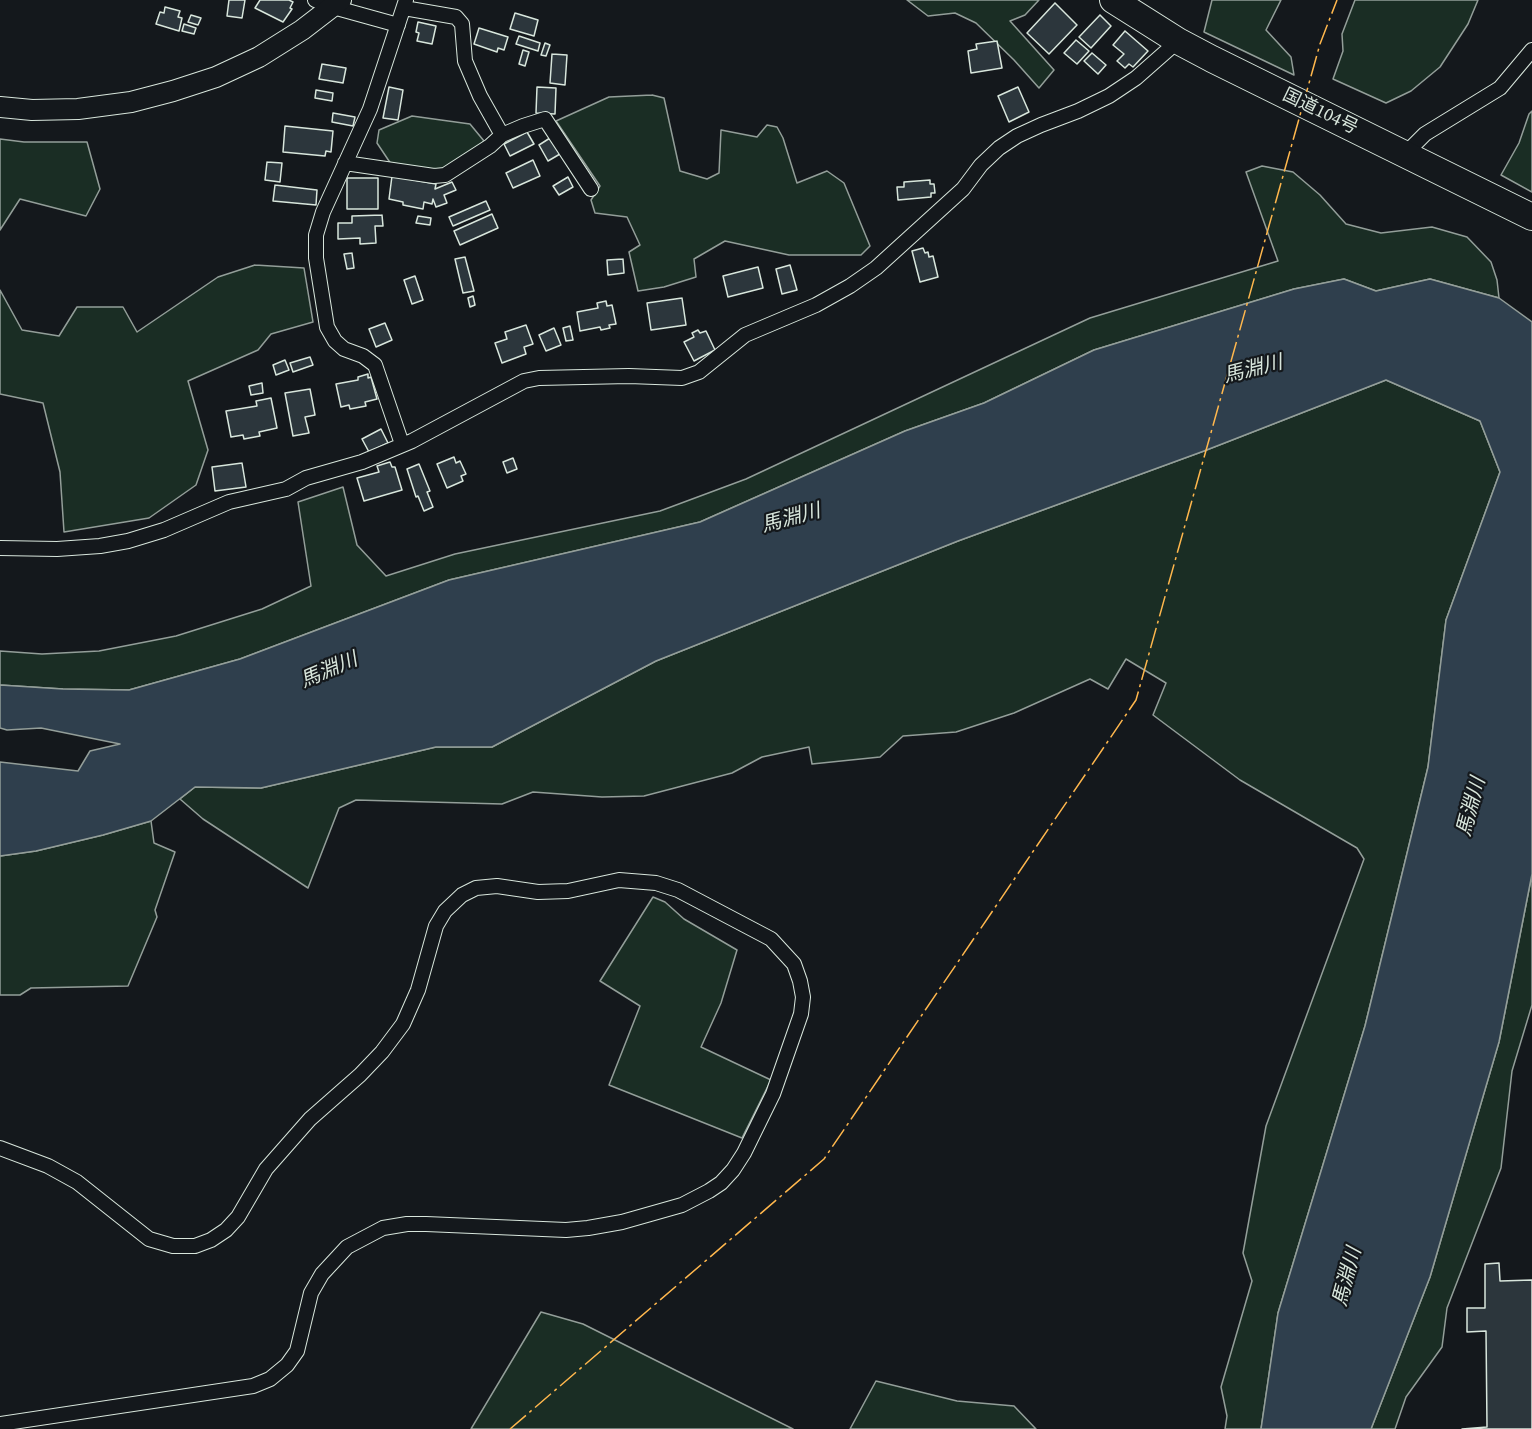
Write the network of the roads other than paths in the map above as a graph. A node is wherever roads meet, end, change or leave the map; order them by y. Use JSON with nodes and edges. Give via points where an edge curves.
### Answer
{"nodes":[{"id":1,"x":1113,"y":0,"type":"edge"},
{"id":2,"x":330,"y":2,"type":"edge"},
{"id":3,"x":405,"y":4,"type":"edge"},
{"id":4,"x":398,"y":25,"type":"junction"},
{"id":5,"x":1178,"y":41,"type":"junction"},
{"id":6,"x":1532,"y":50,"type":"edge"},
{"id":7,"x":0,"y":107,"type":"edge"},
{"id":8,"x":502,"y":135,"type":"junction"},
{"id":9,"x":1405,"y":154,"type":"junction"},
{"id":10,"x":345,"y":163,"type":"junction"},
{"id":11,"x":591,"y":189,"type":"dead end"},
{"id":12,"x":1532,"y":216,"type":"edge"},
{"id":13,"x":402,"y":444,"type":"junction"},
{"id":14,"x":0,"y":548,"type":"edge"},
{"id":15,"x":0,"y":1148,"type":"edge"},
{"id":16,"x":0,"y":1424,"type":"edge"}],
"edges":[{"from":1,"to":5,"type":"highway","name":"国道104号"},
{"from":2,"to":4,"type":"street"},
{"from":2,"to":7,"type":"main road","via":[[302,30],[259,57],[173,91],[78,109],[32,111]]},
{"from":3,"to":4,"type":"street"},
{"from":3,"to":8,"type":"street","via":[[456,17],[462,24],[465,61]]},
{"from":4,"to":10,"type":"street","via":[[370,109]]},
{"from":5,"to":9,"type":"highway","name":"国道104号"},
{"from":5,"to":13,"type":"street","via":[[1109,96],[999,148],[963,189],[876,268],[850,286],[745,336],[699,372],[682,378],[629,376],[524,381]]},
{"from":6,"to":9,"type":"street","via":[[1500,88],[1425,134]]},
{"from":8,"to":10,"type":"street","via":[[445,175]]},
{"from":8,"to":11,"type":"street","via":[[545,119]]},
{"from":9,"to":12,"type":"highway","name":"国道104号"},
{"from":10,"to":13,"type":"street","via":[[316,235],[327,327],[344,349],[375,365]]},
{"from":13,"to":14,"type":"street","via":[[362,462],[306,478],[286,489],[229,502],[128,541],[57,549]]},
{"from":15,"to":16,"type":"street","via":[[77,1182],[149,1239],[173,1246],[195,1246],[211,1240],[238,1217],[266,1169],[295,1135],[382,1052],[403,1024],[418,990],[436,926],[445,911],[476,888],[496,886],[538,892],[568,891],[619,880],[656,883],[678,890],[771,939],[794,964],[800,981],[801,1014],[773,1094],[739,1162],[709,1191],[682,1205],[588,1228],[416,1224],[383,1228],[347,1247],[322,1274],[311,1293],[297,1351],[270,1379],[237,1389]]}]}
